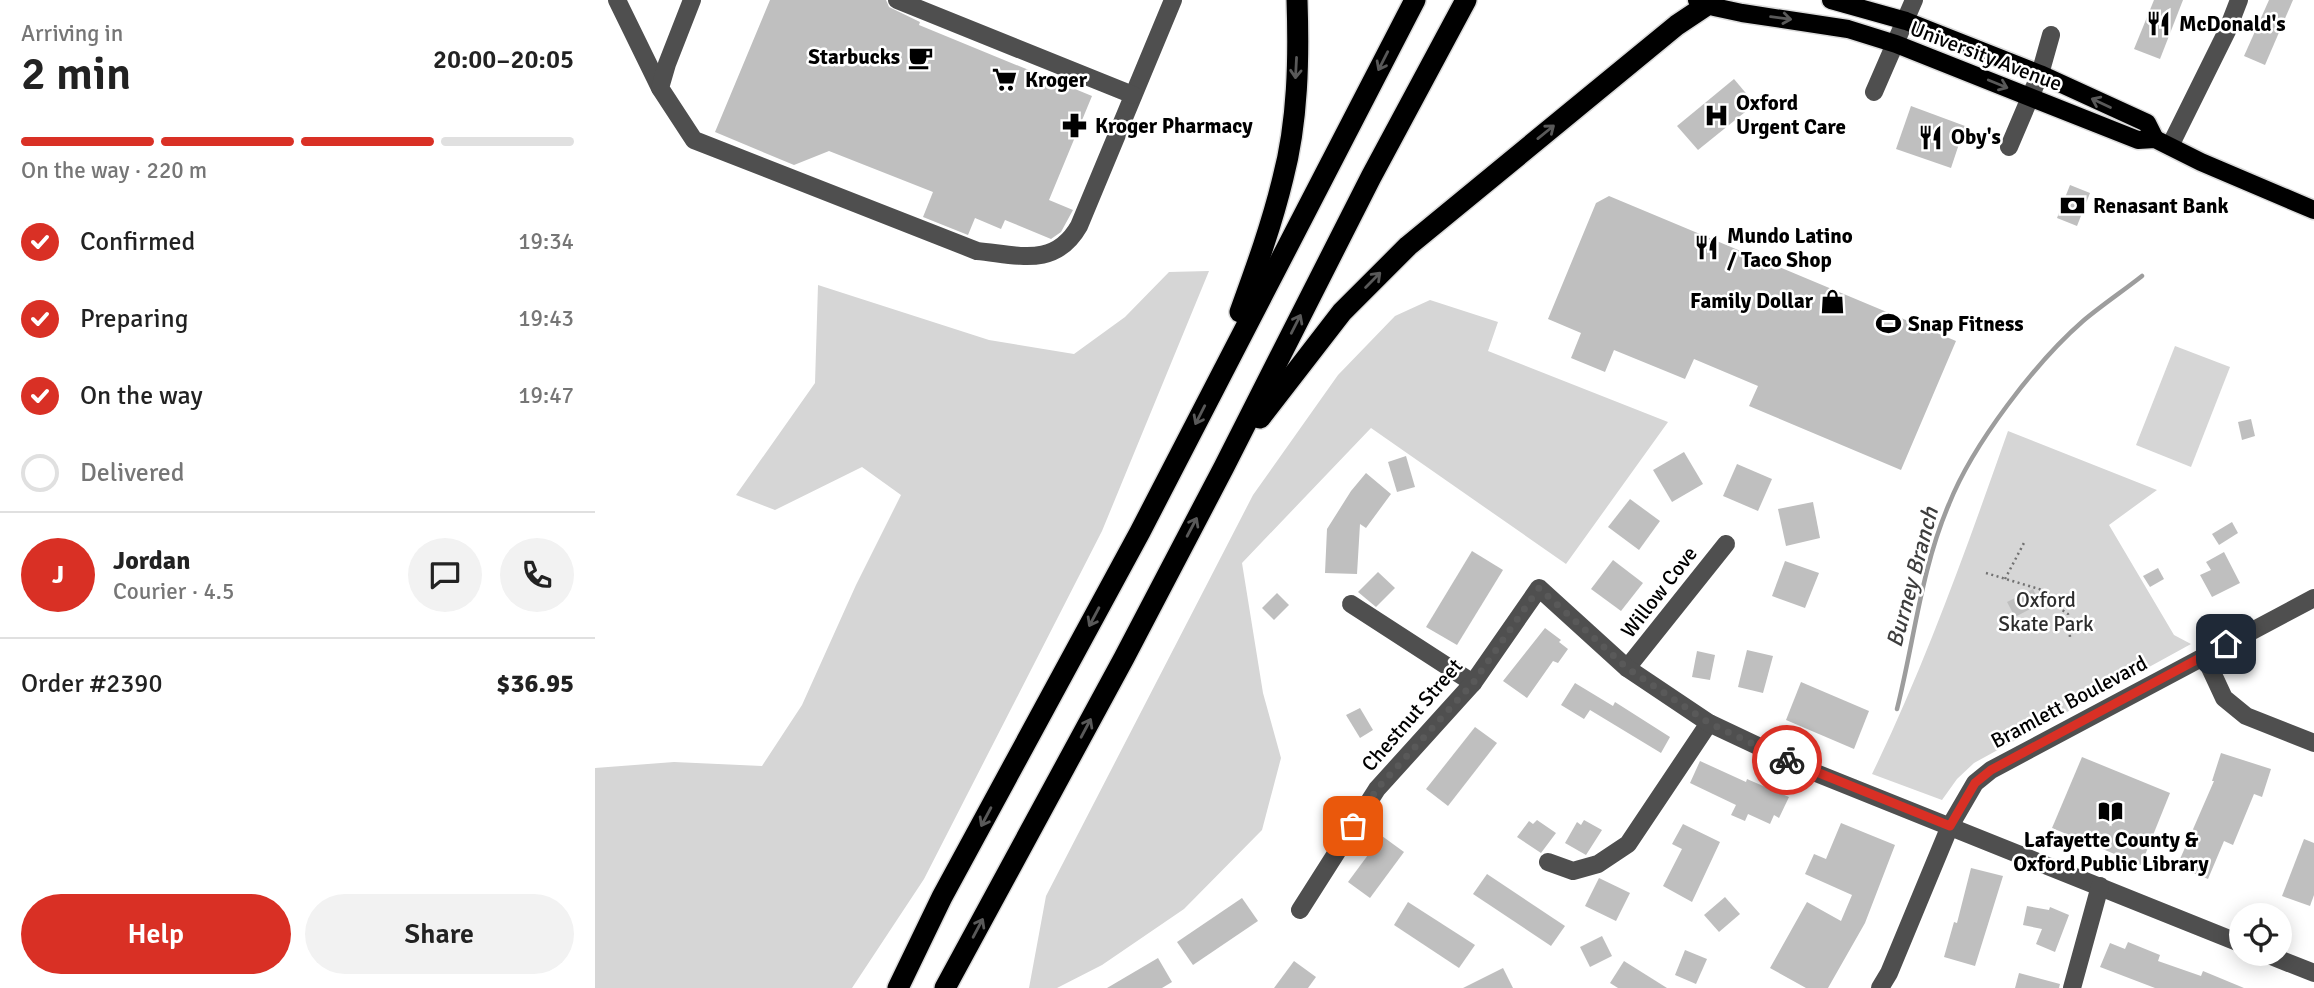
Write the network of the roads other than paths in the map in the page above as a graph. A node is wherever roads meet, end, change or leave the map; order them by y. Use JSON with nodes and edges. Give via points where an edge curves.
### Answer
{"nodes":[{"id":1,"x":617,"y":0,"type":"edge"},
{"id":2,"x":692,"y":0,"type":"edge"},
{"id":3,"x":897,"y":0,"type":"edge"},
{"id":4,"x":1173,"y":0,"type":"edge"},
{"id":5,"x":1297,"y":0,"type":"edge"},
{"id":6,"x":1415,"y":0,"type":"edge"},
{"id":7,"x":1466,"y":0,"type":"edge"},
{"id":8,"x":1737,"y":0,"type":"edge"},
{"id":9,"x":1831,"y":0,"type":"edge"},
{"id":10,"x":1914,"y":0,"type":"edge"},
{"id":11,"x":2239,"y":0,"type":"edge"},
{"id":12,"x":1706,"y":4,"type":"edge"},
{"id":13,"x":1906,"y":21,"type":"junction"},
{"id":14,"x":2051,"y":35,"type":"dead end"},
{"id":15,"x":1896,"y":44,"type":"junction"},
{"id":16,"x":2040,"y":74,"type":"junction"},
{"id":17,"x":660,"y":88,"type":"junction"},
{"id":18,"x":1874,"y":92,"type":"dead end"},
{"id":19,"x":1133,"y":95,"type":"junction"},
{"id":20,"x":2029,"y":97,"type":"junction"},
{"id":21,"x":2163,"y":143,"type":"junction"},
{"id":22,"x":2009,"y":147,"type":"dead end"},
{"id":23,"x":2314,"y":210,"type":"edge"},
{"id":24,"x":1215,"y":385,"type":"junction"},
{"id":25,"x":1224,"y":467,"type":"junction"},
{"id":26,"x":1726,"y":544,"type":"dead end"},
{"id":27,"x":2314,"y":598,"type":"edge"},
{"id":28,"x":1351,"y":604,"type":"dead end"},
{"id":29,"x":2204,"y":655,"type":"junction"},
{"id":30,"x":1627,"y":668,"type":"junction"},
{"id":31,"x":1473,"y":683,"type":"junction"},
{"id":32,"x":1709,"y":723,"type":"junction"},
{"id":33,"x":2314,"y":743,"type":"edge"},
{"id":34,"x":1950,"y":826,"type":"junction"},
{"id":35,"x":1548,"y":862,"type":"dead end"},
{"id":36,"x":2099,"y":886,"type":"junction"},
{"id":37,"x":1300,"y":910,"type":"dead end"},
{"id":38,"x":2229,"y":939,"type":"edge"},
{"id":39,"x":2292,"y":964,"type":"edge"},
{"id":40,"x":2314,"y":973,"type":"edge"},
{"id":41,"x":898,"y":988,"type":"edge"},
{"id":42,"x":945,"y":988,"type":"edge"},
{"id":43,"x":1880,"y":988,"type":"edge"},
{"id":44,"x":2072,"y":988,"type":"edge"}],
"edges":[{"from":1,"to":17,"type":"street"},
{"from":2,"to":17,"type":"street"},
{"from":3,"to":19,"type":"street"},
{"from":4,"to":19,"type":"street"},
{"from":5,"to":24,"type":"highway","one_way":true,"via":[[1294,111],[1284,175]]},
{"from":6,"to":24,"type":"highway","one_way":true},
{"from":25,"to":7,"type":"highway","one_way":true},
{"from":8,"to":12,"type":"main road"},
{"from":9,"to":13,"type":"main road","name":"University Avenue"},
{"from":10,"to":13,"type":"street"},
{"from":11,"to":21,"type":"street","via":[[2227,31]]},
{"from":12,"to":15,"type":"main road","name":"University Avenue","one_way":true,"via":[[1848,29]]},
{"from":25,"to":12,"type":"highway","one_way":true,"via":[[1342,312],[1408,246]]},
{"from":13,"to":15,"type":"street"},
{"from":13,"to":16,"type":"main road","name":"University Avenue"},
{"from":14,"to":16,"type":"street"},
{"from":15,"to":18,"type":"street"},
{"from":15,"to":20,"type":"main road","name":"University Avenue","one_way":true},
{"from":16,"to":20,"type":"street"},
{"from":21,"to":16,"type":"main road","name":"University Avenue","one_way":true,"via":[[2147,123]]},
{"from":17,"to":19,"type":"street","via":[[694,140],[977,251],[1025,255],[1046,255],[1071,240]]},
{"from":20,"to":21,"type":"main road","name":"University Avenue","via":[[2137,140]]},
{"from":20,"to":22,"type":"street"},
{"from":21,"to":23,"type":"main road","name":"University Avenue"},
{"from":24,"to":41,"type":"highway","one_way":true},
{"from":42,"to":25,"type":"highway","one_way":true},
{"from":26,"to":30,"type":"street","name":"Willow Cove"},
{"from":27,"to":29,"type":"street","name":"Bramlett Boulevard"},
{"from":28,"to":31,"type":"street"},
{"from":29,"to":33,"type":"street","via":[[2231,704],[2246,716]]},
{"from":29,"to":34,"type":"street","name":"Bramlett Boulevard","via":[[1991,770],[1975,783]]},
{"from":30,"to":31,"type":"street","name":"Chestnut Street","via":[[1539,588]]},
{"from":30,"to":32,"type":"street"},
{"from":31,"to":37,"type":"street","name":"Chestnut Street","via":[[1377,789]]},
{"from":32,"to":34,"type":"street","via":[[1811,771]]},
{"from":32,"to":35,"type":"street","via":[[1628,844],[1598,864],[1573,871]]},
{"from":34,"to":36,"type":"street"},
{"from":34,"to":43,"type":"street","name":"Bramlett Boulevard"},
{"from":36,"to":38,"type":"street"},
{"from":36,"to":44,"type":"street"},
{"from":39,"to":40,"type":"street"}]}
